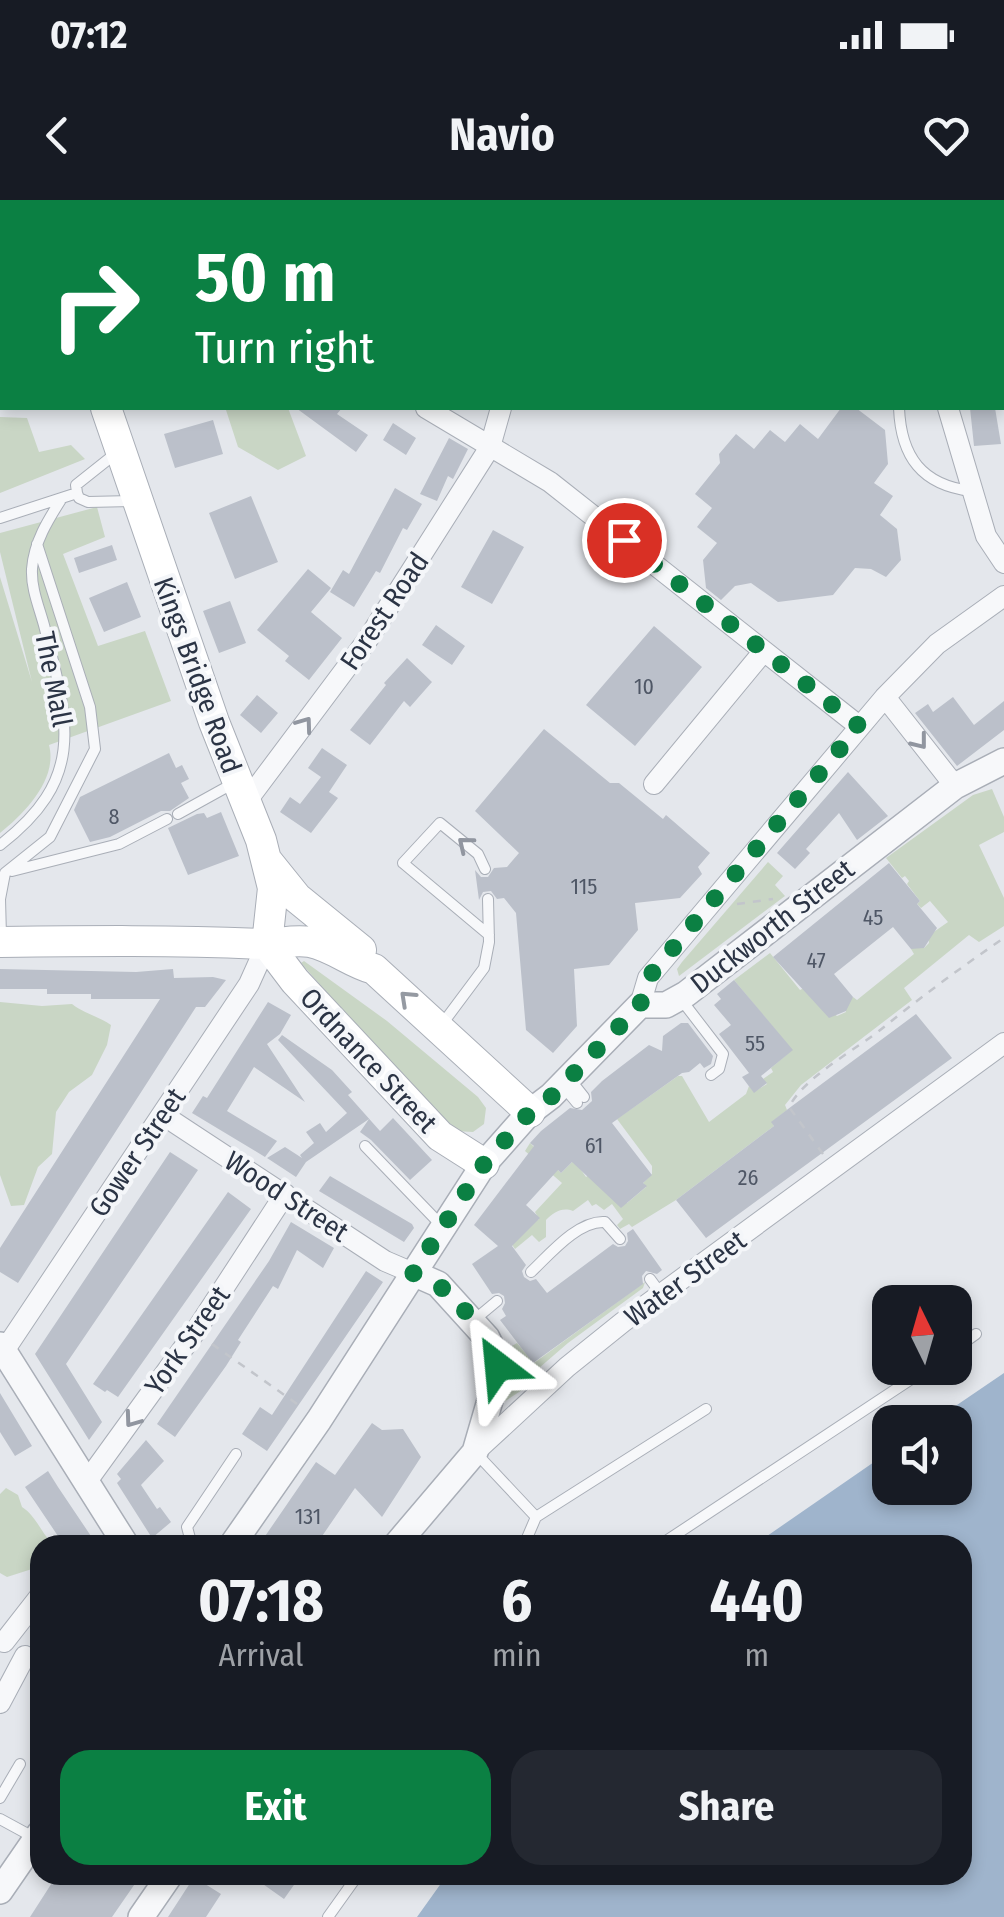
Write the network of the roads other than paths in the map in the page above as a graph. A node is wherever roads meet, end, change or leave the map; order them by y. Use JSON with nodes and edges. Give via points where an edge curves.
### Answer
{"nodes":[{"id":1,"x":107,"y":410,"type":"edge"},
{"id":2,"x":429,"y":410,"type":"edge"},
{"id":3,"x":500,"y":410,"type":"edge"},
{"id":4,"x":899,"y":410,"type":"edge"},
{"id":5,"x":949,"y":410,"type":"edge"},
{"id":6,"x":490,"y":447,"type":"junction"},
{"id":7,"x":120,"y":450,"type":"junction"},
{"id":8,"x":972,"y":492,"type":"junction"},
{"id":9,"x":77,"y":493,"type":"junction"},
{"id":10,"x":62,"y":498,"type":"junction"},
{"id":11,"x":136,"y":501,"type":"junction"},
{"id":12,"x":0,"y":518,"type":"edge"},
{"id":13,"x":37,"y":544,"type":"junction"},
{"id":14,"x":1004,"y":563,"type":"edge"},
{"id":15,"x":1004,"y":596,"type":"edge"},
{"id":16,"x":763,"y":652,"type":"junction"},
{"id":17,"x":884,"y":697,"type":"junction"},
{"id":18,"x":859,"y":726,"type":"junction"},
{"id":19,"x":1002,"y":765,"type":"edge"},
{"id":20,"x":654,"y":784,"type":"dead end"},
{"id":21,"x":955,"y":786,"type":"junction"},
{"id":22,"x":242,"y":792,"type":"junction"},
{"id":23,"x":0,"y":844,"type":"edge"},
{"id":24,"x":268,"y":862,"type":"junction"},
{"id":25,"x":485,"y":869,"type":"dead end"},
{"id":26,"x":2,"y":873,"type":"edge"},
{"id":27,"x":488,"y":900,"type":"dead end"},
{"id":28,"x":489,"y":935,"type":"junction"},
{"id":29,"x":1,"y":942,"type":"edge"},
{"id":30,"x":267,"y":944,"type":"junction"},
{"id":31,"x":374,"y":968,"type":"junction"},
{"id":32,"x":679,"y":998,"type":"junction"},
{"id":33,"x":640,"y":1005,"type":"junction"},
{"id":34,"x":440,"y":1028,"type":"junction"},
{"id":35,"x":1004,"y":1043,"type":"edge"},
{"id":36,"x":711,"y":1075,"type":"dead end"},
{"id":37,"x":530,"y":1112,"type":"junction"},
{"id":38,"x":163,"y":1115,"type":"junction"},
{"id":39,"x":366,"y":1146,"type":"dead end"},
{"id":40,"x":484,"y":1164,"type":"junction"},
{"id":41,"x":285,"y":1194,"type":"junction"},
{"id":42,"x":443,"y":1227,"type":"junction"},
{"id":43,"x":620,"y":1238,"type":"dead end"},
{"id":44,"x":531,"y":1272,"type":"dead end"},
{"id":45,"x":413,"y":1273,"type":"junction"},
{"id":46,"x":497,"y":1301,"type":"dead end"},
{"id":47,"x":472,"y":1322,"type":"junction"},
{"id":48,"x":976,"y":1334,"type":"dead end"},
{"id":49,"x":972,"y":1337,"type":"edge"},
{"id":50,"x":1,"y":1351,"type":"edge"},
{"id":51,"x":902,"y":1385,"type":"edge"},
{"id":52,"x":706,"y":1409,"type":"dead end"},
{"id":53,"x":474,"y":1452,"type":"junction"},
{"id":54,"x":236,"y":1454,"type":"dead end"},
{"id":55,"x":86,"y":1484,"type":"junction"},
{"id":56,"x":536,"y":1518,"type":"junction"},
{"id":57,"x":119,"y":1535,"type":"edge"},
{"id":58,"x":189,"y":1535,"type":"edge"},
{"id":59,"x":239,"y":1535,"type":"edge"},
{"id":60,"x":404,"y":1535,"type":"edge"},
{"id":61,"x":528,"y":1535,"type":"edge"},
{"id":62,"x":675,"y":1535,"type":"edge"},
{"id":63,"x":30,"y":1608,"type":"edge"},
{"id":64,"x":2,"y":1640,"type":"edge"},
{"id":65,"x":30,"y":1661,"type":"edge"},
{"id":66,"x":30,"y":1665,"type":"edge"},
{"id":67,"x":0,"y":1703,"type":"edge"},
{"id":68,"x":20,"y":1764,"type":"dead end"},
{"id":69,"x":0,"y":1798,"type":"edge"},
{"id":70,"x":0,"y":1818,"type":"edge"},
{"id":71,"x":30,"y":1832,"type":"edge"},
{"id":72,"x":30,"y":1848,"type":"edge"},
{"id":73,"x":163,"y":1885,"type":"edge"},
{"id":74,"x":351,"y":1885,"type":"edge"},
{"id":75,"x":0,"y":1891,"type":"edge"},
{"id":76,"x":141,"y":1917,"type":"edge"},
{"id":77,"x":328,"y":1917,"type":"edge"}],
"edges":[{"from":1,"to":7,"type":"main road","name":"Kings Bridge Road"},
{"from":2,"to":6,"type":"street"},
{"from":3,"to":6,"type":"street","name":"Forest Road"},
{"from":4,"to":8,"type":"lane","via":[[924,475]]},
{"from":5,"to":8,"type":"street"},
{"from":6,"to":16,"type":"street","via":[[574,500]]},
{"from":22,"to":6,"type":"street","name":"Forest Road","one_way":true,"via":[[368,639]]},
{"from":7,"to":9,"type":"lane","via":[[76,484]]},
{"from":7,"to":11,"type":"main road","name":"Kings Bridge Road"},
{"from":8,"to":14,"type":"street","via":[[986,536]]},
{"from":9,"to":10,"type":"lane"},
{"from":9,"to":11,"type":"lane","via":[[88,502]]},
{"from":10,"to":12,"type":"lane"},
{"from":10,"to":13,"type":"lane","name":"The Mall"},
{"from":11,"to":22,"type":"main road","name":"Kings Bridge Road"},
{"from":13,"to":23,"type":"lane","name":"The Mall","via":[[33,589],[64,712],[66,748],[38,812]]},
{"from":13,"to":26,"type":"lane","via":[[90,706],[95,749],[50,837]]},
{"from":15,"to":17,"type":"street","via":[[937,644]]},
{"from":16,"to":18,"type":"street"},
{"from":16,"to":20,"type":"street"},
{"from":17,"to":18,"type":"street"},
{"from":17,"to":21,"type":"street","one_way":true},
{"from":18,"to":33,"type":"street","via":[[648,978]]},
{"from":19,"to":21,"type":"street","name":"Duckworth Street"},
{"from":21,"to":32,"type":"street","name":"Duckworth Street"},
{"from":22,"to":24,"type":"main road","name":"Kings Bridge Road"},
{"from":22,"to":26,"type":"lane","via":[[172,816],[120,844]]},
{"from":24,"to":30,"type":"main road","name":"Kings Bridge Road","via":[[273,906]]},
{"from":24,"to":31,"type":"main road"},
{"from":25,"to":28,"type":"lane","one_way":true,"via":[[478,854],[440,823],[403,863]]},
{"from":26,"to":29,"type":"lane"},
{"from":27,"to":28,"type":"lane"},
{"from":28,"to":34,"type":"lane","via":[[484,968]]},
{"from":29,"to":30,"type":"main road"},
{"from":30,"to":31,"type":"main road","via":[[308,941]]},
{"from":30,"to":38,"type":"street","name":"Gower Street","via":[[249,984]]},
{"from":30,"to":40,"type":"main road","name":"Ordnance Street","via":[[440,1136]]},
{"from":34,"to":31,"type":"main road","one_way":true},
{"from":32,"to":33,"type":"street","name":"Duckworth Street"},
{"from":32,"to":36,"type":"lane","via":[[723,1054]]},
{"from":33,"to":37,"type":"street","via":[[573,1090]]},
{"from":34,"to":37,"type":"main road"},
{"from":35,"to":53,"type":"street","name":"Water Street","via":[[656,1287]]},
{"from":37,"to":40,"type":"street"},
{"from":38,"to":41,"type":"street","name":"Wood Street"},
{"from":38,"to":50,"type":"street","name":"Gower Street"},
{"from":39,"to":42,"type":"lane"},
{"from":40,"to":42,"type":"street"},
{"from":41,"to":45,"type":"street","name":"Wood Street"},
{"from":41,"to":55,"type":"street","name":"York Street","one_way":true},
{"from":42,"to":45,"type":"street"},
{"from":43,"to":44,"type":"lane","via":[[605,1222],[591,1223]]},
{"from":45,"to":47,"type":"street","via":[[438,1284]]},
{"from":45,"to":59,"type":"street"},
{"from":46,"to":47,"type":"lane"},
{"from":47,"to":53,"type":"street","via":[[493,1347],[498,1366]]},
{"from":48,"to":49,"type":"lane"},
{"from":50,"to":55,"type":"street"},
{"from":51,"to":62,"type":"lane"},
{"from":52,"to":56,"type":"lane"},
{"from":53,"to":56,"type":"lane"},
{"from":53,"to":60,"type":"street","name":"Water Street"},
{"from":54,"to":58,"type":"lane","via":[[187,1527]]},
{"from":55,"to":57,"type":"street"},
{"from":56,"to":61,"type":"lane"},
{"from":63,"to":64,"type":"street"},
{"from":64,"to":65,"type":"street"},
{"from":66,"to":67,"type":"street"},
{"from":68,"to":69,"type":"lane"},
{"from":70,"to":71,"type":"lane"},
{"from":72,"to":75,"type":"street"},
{"from":73,"to":76,"type":"street"},
{"from":74,"to":77,"type":"lane"}]}
